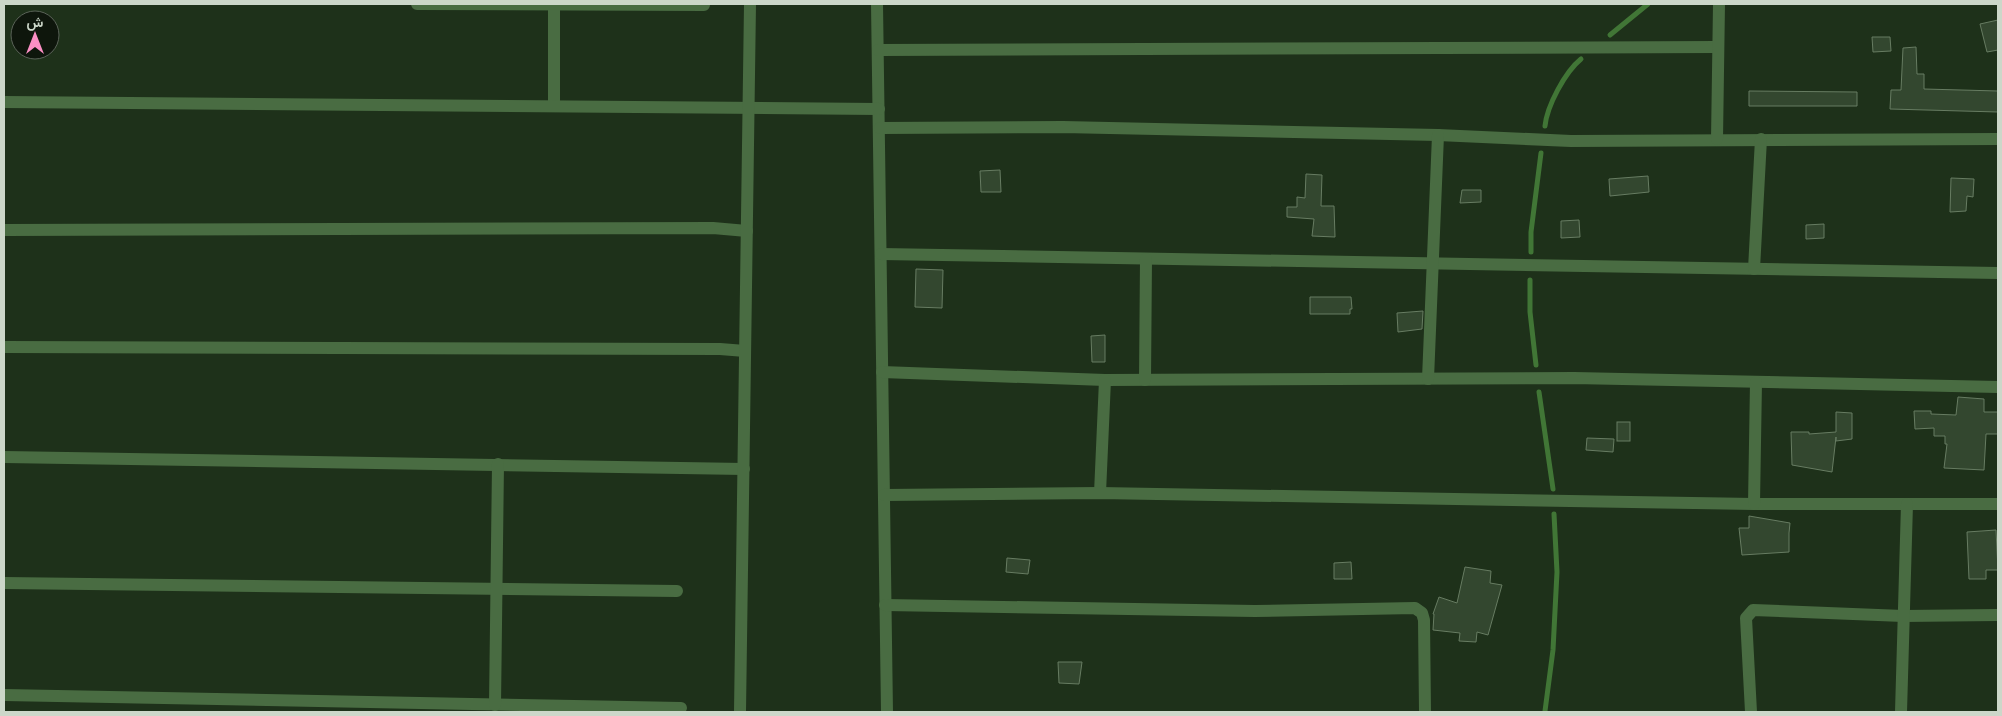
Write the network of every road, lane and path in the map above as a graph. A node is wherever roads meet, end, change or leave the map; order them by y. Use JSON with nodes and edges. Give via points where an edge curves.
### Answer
{"nodes":[{"id":1,"x":418,"y":4,"type":"edge"},
{"id":2,"x":554,"y":4,"type":"edge"},
{"id":3,"x":750,"y":4,"type":"edge"},
{"id":4,"x":878,"y":4,"type":"edge"},
{"id":5,"x":1719,"y":4,"type":"edge"},
{"id":6,"x":704,"y":5,"type":"dead end"},
{"id":7,"x":1717,"y":47,"type":"junction"},
{"id":8,"x":878,"y":50,"type":"junction"},
{"id":9,"x":4,"y":102,"type":"edge"},
{"id":10,"x":554,"y":106,"type":"junction"},
{"id":11,"x":749,"y":108,"type":"junction"},
{"id":12,"x":879,"y":109,"type":"junction"},
{"id":13,"x":880,"y":128,"type":"junction"},
{"id":14,"x":1438,"y":135,"type":"junction"},
{"id":15,"x":1717,"y":139,"type":"junction"},
{"id":16,"x":1761,"y":139,"type":"junction"},
{"id":17,"x":1998,"y":139,"type":"edge"},
{"id":18,"x":4,"y":230,"type":"edge"},
{"id":19,"x":747,"y":231,"type":"junction"},
{"id":20,"x":881,"y":254,"type":"junction"},
{"id":21,"x":1146,"y":259,"type":"junction"},
{"id":22,"x":1431,"y":264,"type":"junction"},
{"id":23,"x":1754,"y":269,"type":"junction"},
{"id":24,"x":1998,"y":273,"type":"edge"},
{"id":25,"x":4,"y":347,"type":"edge"},
{"id":26,"x":745,"y":351,"type":"junction"},
{"id":27,"x":882,"y":372,"type":"junction"},
{"id":28,"x":1428,"y":379,"type":"junction"},
{"id":29,"x":1105,"y":380,"type":"junction"},
{"id":30,"x":1145,"y":380,"type":"junction"},
{"id":31,"x":1756,"y":382,"type":"junction"},
{"id":32,"x":1998,"y":387,"type":"edge"},
{"id":33,"x":4,"y":457,"type":"edge"},
{"id":34,"x":498,"y":464,"type":"junction"},
{"id":35,"x":744,"y":469,"type":"junction"},
{"id":36,"x":1100,"y":493,"type":"junction"},
{"id":37,"x":884,"y":495,"type":"junction"},
{"id":38,"x":1754,"y":504,"type":"junction"},
{"id":39,"x":1907,"y":504,"type":"junction"},
{"id":40,"x":1998,"y":504,"type":"edge"},
{"id":41,"x":4,"y":583,"type":"edge"},
{"id":42,"x":496,"y":589,"type":"junction"},
{"id":43,"x":677,"y":591,"type":"dead end"},
{"id":44,"x":885,"y":605,"type":"junction"},
{"id":45,"x":1998,"y":615,"type":"edge"},
{"id":46,"x":1903,"y":616,"type":"junction"},
{"id":47,"x":4,"y":695,"type":"edge"},
{"id":48,"x":495,"y":704,"type":"junction"},
{"id":49,"x":681,"y":708,"type":"dead end"},
{"id":50,"x":601,"y":709,"type":"edge"},
{"id":51,"x":740,"y":712,"type":"edge"},
{"id":52,"x":887,"y":712,"type":"edge"},
{"id":53,"x":1425,"y":712,"type":"edge"},
{"id":54,"x":1751,"y":712,"type":"edge"},
{"id":55,"x":1900,"y":712,"type":"edge"}],
"edges":[{"from":1,"to":2,"type":"street"},
{"from":2,"to":6,"type":"street"},
{"from":2,"to":10,"type":"street"},
{"from":3,"to":11,"type":"street"},
{"from":4,"to":8,"type":"street"},
{"from":5,"to":7,"type":"street"},
{"from":7,"to":8,"type":"street"},
{"from":7,"to":15,"type":"street"},
{"from":8,"to":12,"type":"street"},
{"from":9,"to":10,"type":"street"},
{"from":10,"to":11,"type":"street"},
{"from":11,"to":12,"type":"street"},
{"from":11,"to":19,"type":"street"},
{"from":12,"to":13,"type":"street"},
{"from":13,"to":14,"type":"street","via":[[1064,126]]},
{"from":13,"to":20,"type":"street"},
{"from":14,"to":15,"type":"street","via":[[1571,141]]},
{"from":14,"to":22,"type":"street"},
{"from":15,"to":16,"type":"street"},
{"from":16,"to":17,"type":"street"},
{"from":16,"to":23,"type":"street"},
{"from":18,"to":19,"type":"street","via":[[713,228]]},
{"from":19,"to":26,"type":"street"},
{"from":20,"to":21,"type":"street"},
{"from":20,"to":27,"type":"street"},
{"from":21,"to":22,"type":"street"},
{"from":21,"to":30,"type":"street"},
{"from":22,"to":23,"type":"street"},
{"from":22,"to":28,"type":"street"},
{"from":23,"to":24,"type":"street"},
{"from":25,"to":26,"type":"street","via":[[700,348]]},
{"from":26,"to":35,"type":"street"},
{"from":27,"to":29,"type":"street"},
{"from":27,"to":37,"type":"street"},
{"from":28,"to":30,"type":"street"},
{"from":28,"to":31,"type":"street"},
{"from":29,"to":30,"type":"street"},
{"from":29,"to":36,"type":"street"},
{"from":31,"to":32,"type":"street"},
{"from":31,"to":38,"type":"street"},
{"from":33,"to":34,"type":"street"},
{"from":34,"to":35,"type":"street"},
{"from":34,"to":42,"type":"street"},
{"from":35,"to":51,"type":"street"},
{"from":36,"to":37,"type":"street"},
{"from":36,"to":38,"type":"street"},
{"from":37,"to":44,"type":"street"},
{"from":38,"to":39,"type":"street"},
{"from":39,"to":40,"type":"street"},
{"from":39,"to":46,"type":"street"},
{"from":41,"to":42,"type":"street"},
{"from":42,"to":43,"type":"street"},
{"from":42,"to":48,"type":"street"},
{"from":44,"to":52,"type":"street"},
{"from":44,"to":53,"type":"street","via":[[1255,611],[1415,608],[1422,613],[1424,620]]},
{"from":45,"to":46,"type":"street"},
{"from":46,"to":54,"type":"street","via":[[1752,610],[1746,618]]},
{"from":46,"to":55,"type":"street"},
{"from":47,"to":48,"type":"street"},
{"from":48,"to":50,"type":"street"},
{"from":49,"to":50,"type":"street"}]}
